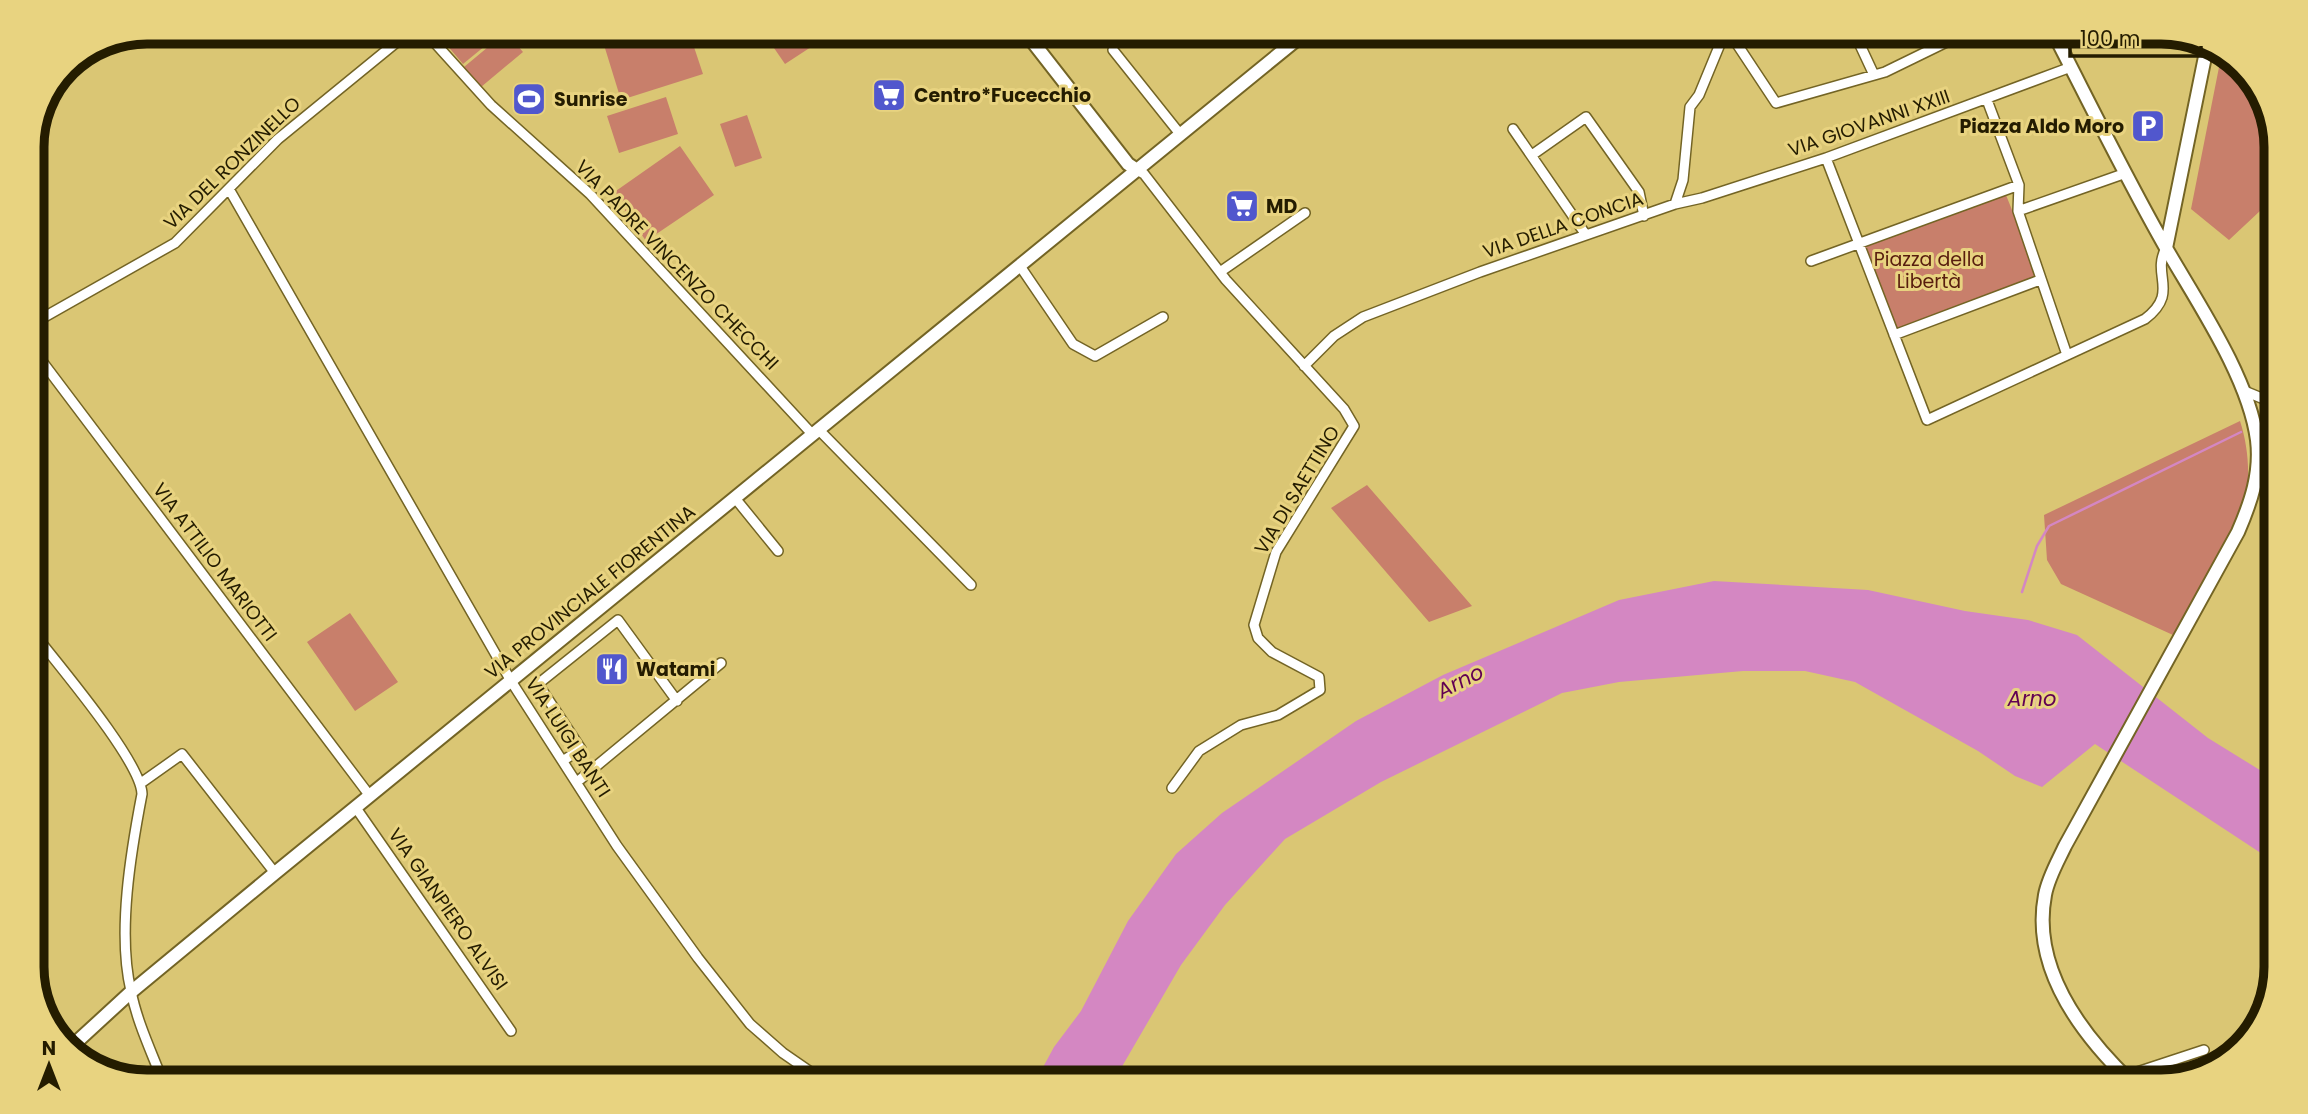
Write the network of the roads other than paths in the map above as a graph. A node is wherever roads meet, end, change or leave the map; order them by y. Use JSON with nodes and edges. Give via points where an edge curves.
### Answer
{"nodes":[{"id":1,"x":394,"y":44,"type":"edge"},
{"id":2,"x":436,"y":44,"type":"edge"},
{"id":3,"x":1034,"y":44,"type":"edge"},
{"id":4,"x":1291,"y":44,"type":"edge"},
{"id":5,"x":1722,"y":44,"type":"edge"},
{"id":6,"x":1735,"y":44,"type":"edge"},
{"id":7,"x":1860,"y":44,"type":"edge"},
{"id":8,"x":1941,"y":44,"type":"edge"},
{"id":9,"x":2059,"y":44,"type":"edge"},
{"id":10,"x":1113,"y":50,"type":"dead end"},
{"id":11,"x":2206,"y":54,"type":"edge"},
{"id":12,"x":2071,"y":67,"type":"junction"},
{"id":13,"x":1874,"y":75,"type":"junction"},
{"id":14,"x":1987,"y":100,"type":"junction"},
{"id":15,"x":1513,"y":129,"type":"dead end"},
{"id":16,"x":1181,"y":134,"type":"junction"},
{"id":17,"x":1532,"y":155,"type":"junction"},
{"id":18,"x":2117,"y":155,"type":"junction"},
{"id":19,"x":1826,"y":158,"type":"junction"},
{"id":20,"x":1137,"y":170,"type":"junction"},
{"id":21,"x":2126,"y":173,"type":"junction"},
{"id":22,"x":2102,"y":180,"type":"junction"},
{"id":23,"x":2019,"y":185,"type":"junction"},
{"id":24,"x":229,"y":189,"type":"junction"},
{"id":25,"x":1675,"y":204,"type":"junction"},
{"id":26,"x":2018,"y":211,"type":"junction"},
{"id":27,"x":1305,"y":213,"type":"dead end"},
{"id":28,"x":1644,"y":216,"type":"junction"},
{"id":29,"x":1586,"y":235,"type":"junction"},
{"id":30,"x":1859,"y":243,"type":"junction"},
{"id":31,"x":2166,"y":248,"type":"junction"},
{"id":32,"x":1811,"y":261,"type":"dead end"},
{"id":33,"x":1020,"y":266,"type":"junction"},
{"id":34,"x":1220,"y":272,"type":"junction"},
{"id":35,"x":2040,"y":280,"type":"junction"},
{"id":36,"x":44,"y":317,"type":"edge"},
{"id":37,"x":1163,"y":317,"type":"dead end"},
{"id":38,"x":1894,"y":335,"type":"junction"},
{"id":39,"x":2067,"y":355,"type":"junction"},
{"id":40,"x":44,"y":364,"type":"edge"},
{"id":41,"x":1304,"y":366,"type":"junction"},
{"id":42,"x":2242,"y":390,"type":"junction"},
{"id":43,"x":2264,"y":399,"type":"edge"},
{"id":44,"x":816,"y":433,"type":"junction"},
{"id":45,"x":735,"y":498,"type":"junction"},
{"id":46,"x":778,"y":551,"type":"dead end"},
{"id":47,"x":971,"y":585,"type":"dead end"},
{"id":48,"x":606,"y":604,"type":"junction"},
{"id":49,"x":618,"y":620,"type":"junction"},
{"id":50,"x":44,"y":647,"type":"edge"},
{"id":51,"x":721,"y":663,"type":"dead end"},
{"id":52,"x":511,"y":681,"type":"junction"},
{"id":53,"x":677,"y":701,"type":"junction"},
{"id":54,"x":564,"y":760,"type":"junction"},
{"id":55,"x":577,"y":782,"type":"junction"},
{"id":56,"x":141,"y":783,"type":"junction"},
{"id":57,"x":1171,"y":788,"type":"dead end"},
{"id":58,"x":370,"y":796,"type":"junction"},
{"id":59,"x":356,"y":808,"type":"junction"},
{"id":60,"x":275,"y":873,"type":"junction"},
{"id":61,"x":131,"y":992,"type":"junction"},
{"id":62,"x":510,"y":1031,"type":"dead end"},
{"id":63,"x":84,"y":1035,"type":"edge"},
{"id":64,"x":2204,"y":1050,"type":"dead end"},
{"id":65,"x":158,"y":1070,"type":"edge"},
{"id":66,"x":807,"y":1070,"type":"edge"},
{"id":67,"x":2120,"y":1070,"type":"edge"},
{"id":68,"x":2152,"y":1070,"type":"edge"}],
"edges":[{"from":1,"to":24,"type":"street","name":"VIA DEL RONZINELLO","via":[[278,139]]},
{"from":2,"to":44,"type":"street","name":"VIA PADRE VINCENZO CHECCHI","via":[[491,105],[590,194]]},
{"from":3,"to":20,"type":"street"},
{"from":4,"to":16,"type":"street","name":"VIA PROVINCIALE FIORENTINA"},
{"from":5,"to":25,"type":"street","via":[[1690,107],[1683,180]]},
{"from":6,"to":13,"type":"street","via":[[1776,103]]},
{"from":7,"to":13,"type":"street"},
{"from":8,"to":13,"type":"street"},
{"from":9,"to":12,"type":"street"},
{"from":10,"to":16,"type":"street"},
{"from":11,"to":31,"type":"street"},
{"from":12,"to":14,"type":"street","name":"VIA GIOVANNI XXIII"},
{"from":12,"to":18,"type":"street"},
{"from":14,"to":19,"type":"street","name":"VIA GIOVANNI XXIII"},
{"from":14,"to":23,"type":"street"},
{"from":15,"to":17,"type":"street"},
{"from":16,"to":20,"type":"street","name":"VIA PROVINCIALE FIORENTINA"},
{"from":17,"to":28,"type":"street","via":[[1586,117],[1639,192]]},
{"from":17,"to":29,"type":"street"},
{"from":18,"to":21,"type":"street"},
{"from":18,"to":22,"type":"street"},
{"from":19,"to":25,"type":"street","name":"VIA GIOVANNI XXIII"},
{"from":19,"to":30,"type":"street"},
{"from":20,"to":33,"type":"street","name":"VIA PROVINCIALE FIORENTINA"},
{"from":20,"to":34,"type":"street","name":"VIA DI SAETTINO"},
{"from":21,"to":22,"type":"street"},
{"from":21,"to":31,"type":"street"},
{"from":22,"to":26,"type":"street"},
{"from":23,"to":26,"type":"street"},
{"from":23,"to":30,"type":"street"},
{"from":24,"to":36,"type":"street","name":"VIA DEL RONZINELLO","via":[[175,243]]},
{"from":24,"to":52,"type":"street","name":"VIA LUIGI BANTI"},
{"from":25,"to":28,"type":"street","name":"VIA DELLA CONCIA"},
{"from":26,"to":35,"type":"street"},
{"from":27,"to":34,"type":"street"},
{"from":28,"to":29,"type":"street","name":"VIA DELLA CONCIA"},
{"from":29,"to":41,"type":"street","name":"VIA DELLA CONCIA","via":[[1363,317],[1334,336]]},
{"from":30,"to":32,"type":"street"},
{"from":30,"to":38,"type":"street"},
{"from":31,"to":39,"type":"street","via":[[2162,256],[2163,300],[2158,309]]},
{"from":31,"to":42,"type":"street","via":[[2204,311]]},
{"from":33,"to":37,"type":"street","via":[[1073,344],[1095,356]]},
{"from":33,"to":44,"type":"street","name":"VIA PROVINCIALE FIORENTINA"},
{"from":34,"to":41,"type":"street","name":"VIA DI SAETTINO"},
{"from":35,"to":38,"type":"street"},
{"from":35,"to":39,"type":"street"},
{"from":38,"to":39,"type":"street","via":[[1927,421]]},
{"from":40,"to":58,"type":"street","name":"VIA ATTILIO MARIOTTI"},
{"from":41,"to":57,"type":"street","name":"VIA DI SAETTINO","via":[[1350,418],[1353,431],[1276,552],[1254,625],[1258,638],[1272,652],[1319,677],[1320,690],[1278,715],[1241,725],[1199,751]]},
{"from":42,"to":43,"type":"street"},
{"from":42,"to":67,"type":"street","via":[[2257,440],[2252,498],[2172,655],[2065,846],[2045,896],[2044,944],[2053,974],[2073,1013]]},
{"from":44,"to":45,"type":"street","name":"VIA PROVINCIALE FIORENTINA"},
{"from":44,"to":47,"type":"street","name":"VIA PADRE VINCENZO CHECCHI"},
{"from":45,"to":46,"type":"street"},
{"from":45,"to":48,"type":"street","name":"VIA PROVINCIALE FIORENTINA"},
{"from":48,"to":49,"type":"street"},
{"from":48,"to":52,"type":"street","name":"VIA PROVINCIALE FIORENTINA"},
{"from":49,"to":53,"type":"street"},
{"from":49,"to":54,"type":"street","via":[[538,684],[581,749]]},
{"from":50,"to":56,"type":"street"},
{"from":51,"to":53,"type":"street"},
{"from":52,"to":54,"type":"street","name":"VIA LUIGI BANTI"},
{"from":52,"to":58,"type":"street","name":"VIA PROVINCIALE FIORENTINA"},
{"from":53,"to":55,"type":"street"},
{"from":54,"to":55,"type":"street","name":"VIA LUIGI BANTI"},
{"from":55,"to":66,"type":"street","name":"VIA LUIGI BANTI","via":[[617,846],[750,1024]]},
{"from":56,"to":60,"type":"street","via":[[182,754]]},
{"from":56,"to":61,"type":"street","via":[[130,864],[127,963]]},
{"from":58,"to":59,"type":"street","name":"VIA PROVINCIALE FIORENTINA"},
{"from":59,"to":60,"type":"street","name":"VIA PROVINCIALE FIORENTINA"},
{"from":59,"to":62,"type":"street","name":"VIA GIANPIERO ALVISI"},
{"from":60,"to":61,"type":"street","name":"VIA PROVINCIALE FIORENTINA"},
{"from":61,"to":63,"type":"street","name":"VIA PROVINCIALE FIORENTINA"},
{"from":61,"to":65,"type":"street"},
{"from":64,"to":68,"type":"street"}]}
